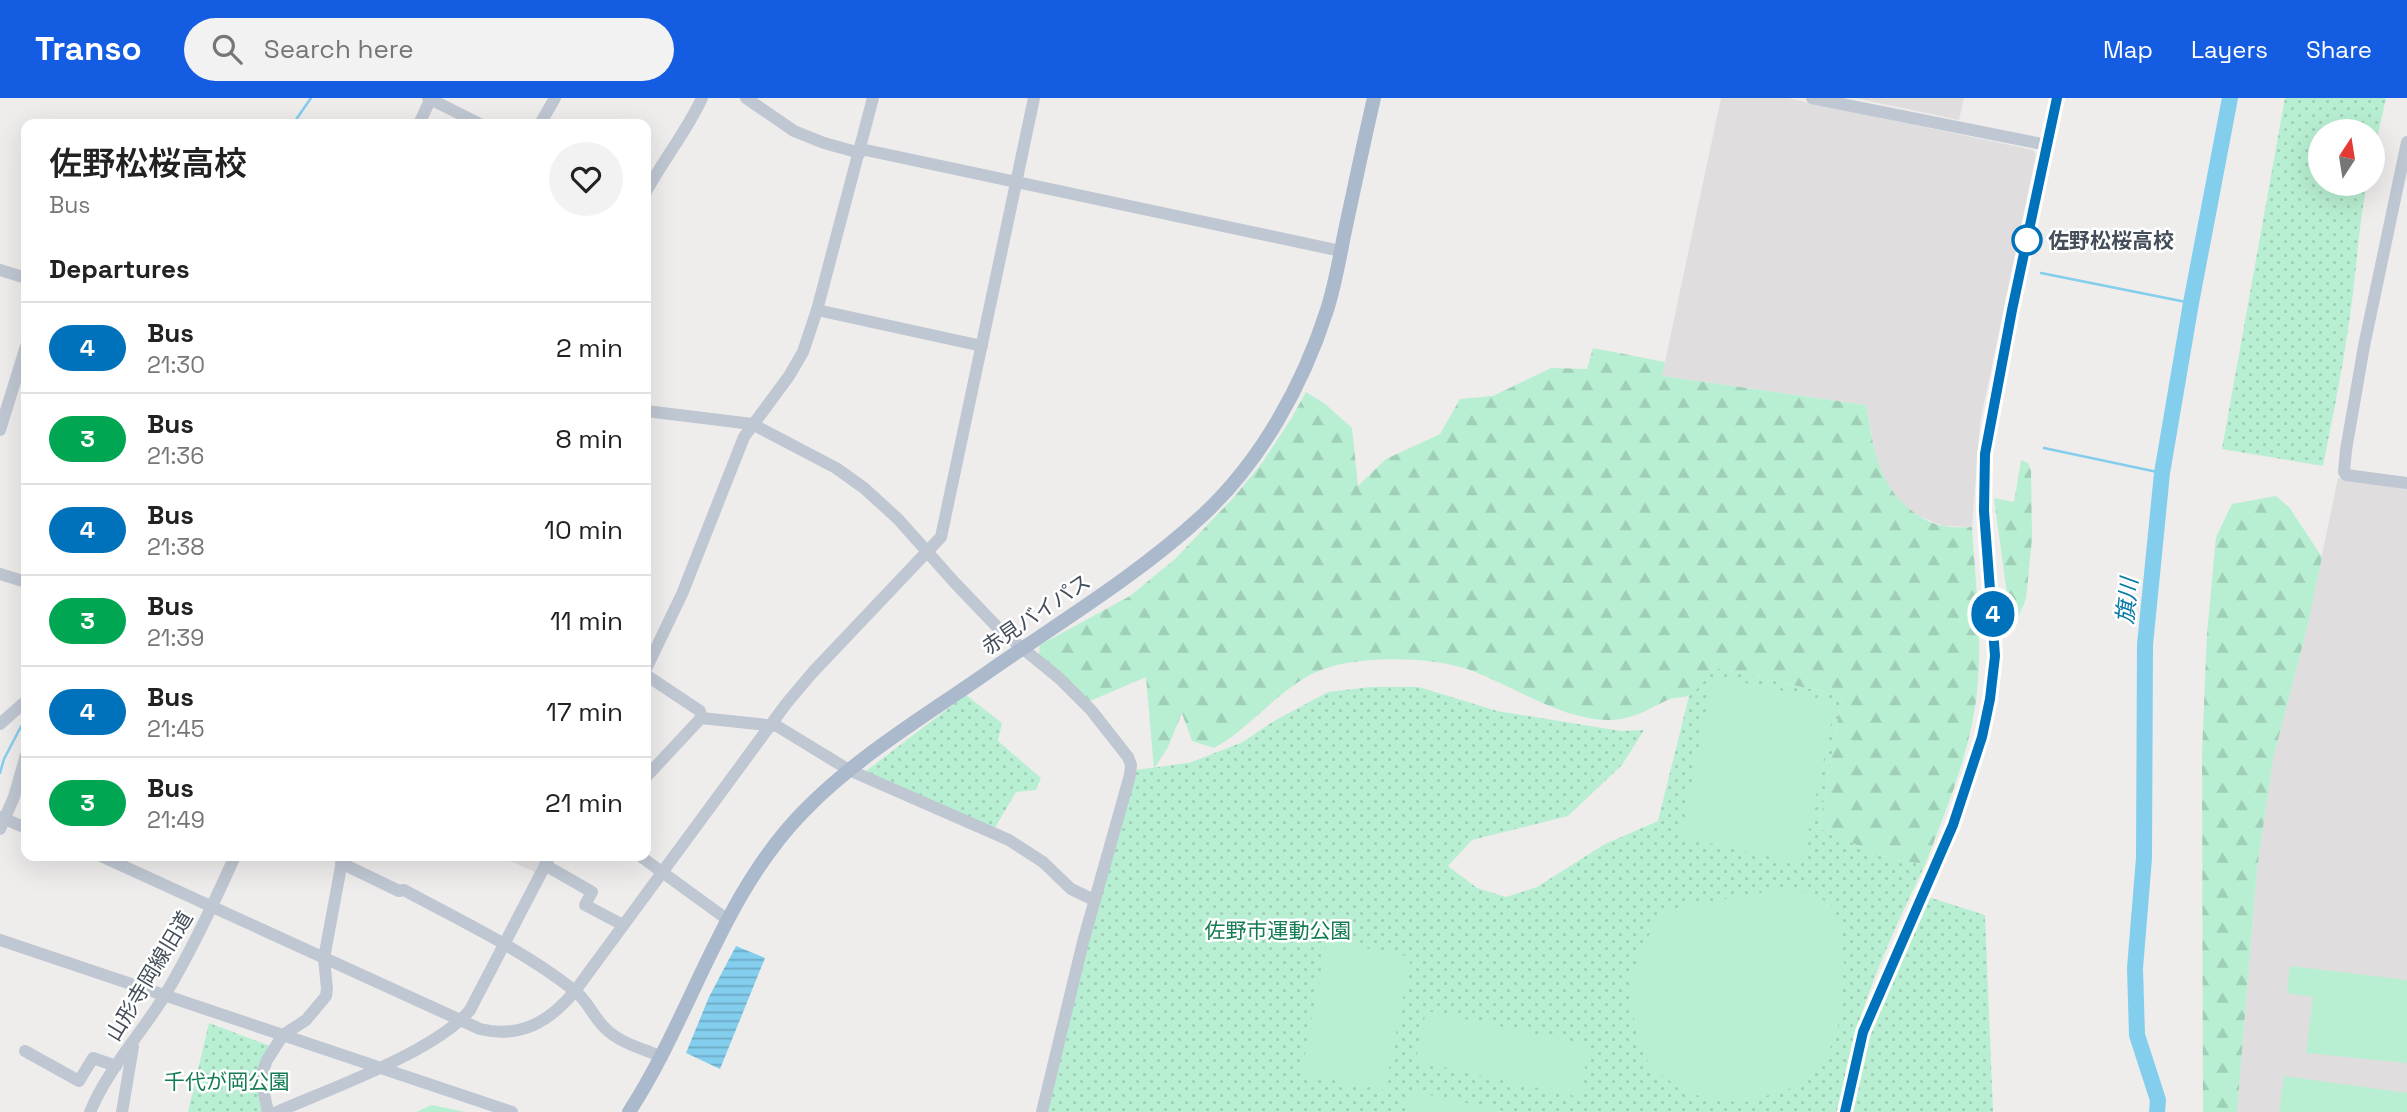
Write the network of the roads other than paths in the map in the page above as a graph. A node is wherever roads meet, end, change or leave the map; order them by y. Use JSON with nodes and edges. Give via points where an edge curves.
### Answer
{"nodes":[{"id":1,"x":430,"y":98,"type":"edge"},
{"id":2,"x":555,"y":98,"type":"edge"},
{"id":3,"x":702,"y":98,"type":"edge"},
{"id":4,"x":746,"y":98,"type":"edge"},
{"id":5,"x":873,"y":98,"type":"edge"},
{"id":6,"x":1034,"y":98,"type":"edge"},
{"id":7,"x":1374,"y":98,"type":"edge"},
{"id":8,"x":1812,"y":98,"type":"edge"},
{"id":9,"x":2057,"y":98,"type":"edge"},
{"id":10,"x":421,"y":119,"type":"edge"},
{"id":11,"x":470,"y":119,"type":"edge"},
{"id":12,"x":543,"y":119,"type":"edge"},
{"id":13,"x":2407,"y":142,"type":"edge"},
{"id":14,"x":2047,"y":145,"type":"junction"},
{"id":15,"x":861,"y":151,"type":"junction"},
{"id":16,"x":651,"y":182,"type":"edge"},
{"id":17,"x":1017,"y":182,"type":"junction"},
{"id":18,"x":1341,"y":251,"type":"junction"},
{"id":19,"x":0,"y":270,"type":"edge"},
{"id":20,"x":21,"y":276,"type":"edge"},
{"id":21,"x":817,"y":310,"type":"junction"},
{"id":22,"x":982,"y":346,"type":"junction"},
{"id":23,"x":21,"y":362,"type":"edge"},
{"id":24,"x":651,"y":412,"type":"edge"},
{"id":25,"x":752,"y":424,"type":"junction"},
{"id":26,"x":0,"y":430,"type":"edge"},
{"id":27,"x":2407,"y":483,"type":"edge"},
{"id":28,"x":928,"y":551,"type":"junction"},
{"id":29,"x":0,"y":574,"type":"edge"},
{"id":30,"x":21,"y":580,"type":"edge"},
{"id":31,"x":651,"y":640,"type":"edge"},
{"id":32,"x":659,"y":644,"type":"junction"},
{"id":33,"x":1023,"y":648,"type":"junction"},
{"id":34,"x":651,"y":659,"type":"edge"},
{"id":35,"x":651,"y":678,"type":"edge"},
{"id":36,"x":21,"y":705,"type":"edge"},
{"id":37,"x":701,"y":718,"type":"junction"},
{"id":38,"x":0,"y":724,"type":"edge"},
{"id":39,"x":769,"y":726,"type":"junction"},
{"id":40,"x":21,"y":769,"type":"edge"},
{"id":41,"x":849,"y":770,"type":"junction"},
{"id":42,"x":651,"y":772,"type":"edge"},
{"id":43,"x":2,"y":822,"type":"edge"},
{"id":44,"x":21,"y":827,"type":"edge"},
{"id":45,"x":120,"y":861,"type":"edge"},
{"id":46,"x":233,"y":861,"type":"edge"},
{"id":47,"x":342,"y":861,"type":"edge"},
{"id":48,"x":346,"y":861,"type":"edge"},
{"id":49,"x":547,"y":861,"type":"edge"},
{"id":50,"x":647,"y":861,"type":"edge"},
{"id":51,"x":661,"y":871,"type":"junction"},
{"id":52,"x":1094,"y":900,"type":"junction"},
{"id":53,"x":213,"y":907,"type":"junction"},
{"id":54,"x":728,"y":920,"type":"junction"},
{"id":55,"x":623,"y":925,"type":"junction"},
{"id":56,"x":0,"y":940,"type":"edge"},
{"id":57,"x":504,"y":944,"type":"junction"},
{"id":58,"x":324,"y":958,"type":"junction"},
{"id":59,"x":575,"y":991,"type":"junction"},
{"id":60,"x":164,"y":995,"type":"junction"},
{"id":61,"x":461,"y":1021,"type":"junction"},
{"id":62,"x":283,"y":1035,"type":"junction"},
{"id":63,"x":134,"y":1042,"type":"junction"},
{"id":64,"x":25,"y":1051,"type":"dead end"},
{"id":65,"x":662,"y":1057,"type":"junction"},
{"id":66,"x":116,"y":1066,"type":"junction"},
{"id":67,"x":380,"y":1067,"type":"junction"},
{"id":68,"x":90,"y":1112,"type":"edge"},
{"id":69,"x":122,"y":1112,"type":"edge"},
{"id":70,"x":268,"y":1112,"type":"edge"},
{"id":71,"x":277,"y":1112,"type":"edge"},
{"id":72,"x":512,"y":1112,"type":"edge"},
{"id":73,"x":629,"y":1112,"type":"edge"},
{"id":74,"x":1042,"y":1112,"type":"edge"},
{"id":75,"x":1845,"y":1112,"type":"edge"}],
"edges":[{"from":1,"to":10,"type":"street"},
{"from":1,"to":11,"type":"street"},
{"from":2,"to":12,"type":"street"},
{"from":3,"to":16,"type":"street"},
{"from":4,"to":15,"type":"street","via":[[794,131]]},
{"from":5,"to":15,"type":"street"},
{"from":6,"to":17,"type":"street"},
{"from":7,"to":18,"type":"main road","name":"赤見バイパス"},
{"from":8,"to":14,"type":"street"},
{"from":9,"to":14,"type":"street"},
{"from":13,"to":27,"type":"street","via":[[2364,346],[2344,472]]},
{"from":14,"to":75,"type":"street","via":[[1985,454],[1984,511],[1995,656],[1990,699],[1953,825],[1863,1032]]},
{"from":15,"to":17,"type":"street"},
{"from":15,"to":21,"type":"street"},
{"from":17,"to":18,"type":"street"},
{"from":17,"to":22,"type":"street"},
{"from":18,"to":33,"type":"main road","name":"赤見バイパス","via":[[1327,310],[1299,379],[1267,438],[1242,470],[1206,512],[1161,551]]},
{"from":19,"to":20,"type":"street"},
{"from":21,"to":22,"type":"street"},
{"from":21,"to":25,"type":"street","via":[[803,352]]},
{"from":22,"to":28,"type":"street","via":[[941,537]]},
{"from":23,"to":26,"type":"street"},
{"from":24,"to":25,"type":"street"},
{"from":25,"to":28,"type":"street","via":[[864,488]]},
{"from":25,"to":32,"type":"street","via":[[735,454],[707,534]]},
{"from":28,"to":33,"type":"street","via":[[1000,630]]},
{"from":28,"to":39,"type":"street","via":[[812,673]]},
{"from":29,"to":30,"type":"street"},
{"from":31,"to":32,"type":"street"},
{"from":32,"to":34,"type":"street"},
{"from":33,"to":41,"type":"main road","name":"赤見バイパス"},
{"from":33,"to":52,"type":"street","via":[[1091,710],[1131,765]]},
{"from":35,"to":37,"type":"street","via":[[700,711]]},
{"from":36,"to":38,"type":"street"},
{"from":37,"to":39,"type":"street"},
{"from":37,"to":42,"type":"street"},
{"from":39,"to":41,"type":"street","via":[[777,726]]},
{"from":39,"to":51,"type":"street"},
{"from":40,"to":43,"type":"street"},
{"from":41,"to":52,"type":"street","via":[[1009,840],[1043,862],[1071,889]]},
{"from":41,"to":54,"type":"main road","name":"赤見バイパス","via":[[803,811],[775,844]]},
{"from":43,"to":44,"type":"street"},
{"from":45,"to":53,"type":"street"},
{"from":46,"to":53,"type":"street","name":"山形寺岡線旧道"},
{"from":47,"to":58,"type":"street"},
{"from":48,"to":57,"type":"street"},
{"from":49,"to":55,"type":"street","via":[[592,892],[585,905]]},
{"from":49,"to":57,"type":"street"},
{"from":50,"to":51,"type":"street"},
{"from":51,"to":54,"type":"street"},
{"from":51,"to":55,"type":"street"},
{"from":52,"to":74,"type":"street"},
{"from":53,"to":58,"type":"street"},
{"from":53,"to":60,"type":"street","name":"山形寺岡線旧道"},
{"from":54,"to":65,"type":"main road","name":"赤見バイパス"},
{"from":55,"to":59,"type":"street"},
{"from":56,"to":60,"type":"street"},
{"from":57,"to":59,"type":"street"},
{"from":57,"to":61,"type":"street"},
{"from":58,"to":61,"type":"street"},
{"from":58,"to":62,"type":"street","via":[[326,996],[306,1020]]},
{"from":59,"to":61,"type":"street","via":[[543,1022],[521,1030],[494,1032]]},
{"from":59,"to":65,"type":"street","via":[[604,1028]]},
{"from":60,"to":62,"type":"street"},
{"from":60,"to":63,"type":"street","name":"山形寺岡線旧道"},
{"from":61,"to":67,"type":"street"},
{"from":62,"to":67,"type":"street"},
{"from":62,"to":70,"type":"street","via":[[263,1071]]},
{"from":63,"to":66,"type":"street","name":"山形寺岡線旧道"},
{"from":63,"to":69,"type":"street"},
{"from":64,"to":66,"type":"street","via":[[79,1081],[93,1058]]},
{"from":65,"to":73,"type":"main road","name":"赤見バイパス"},
{"from":66,"to":68,"type":"street","name":"山形寺岡線旧道"},
{"from":67,"to":71,"type":"street"},
{"from":67,"to":72,"type":"street"}]}
